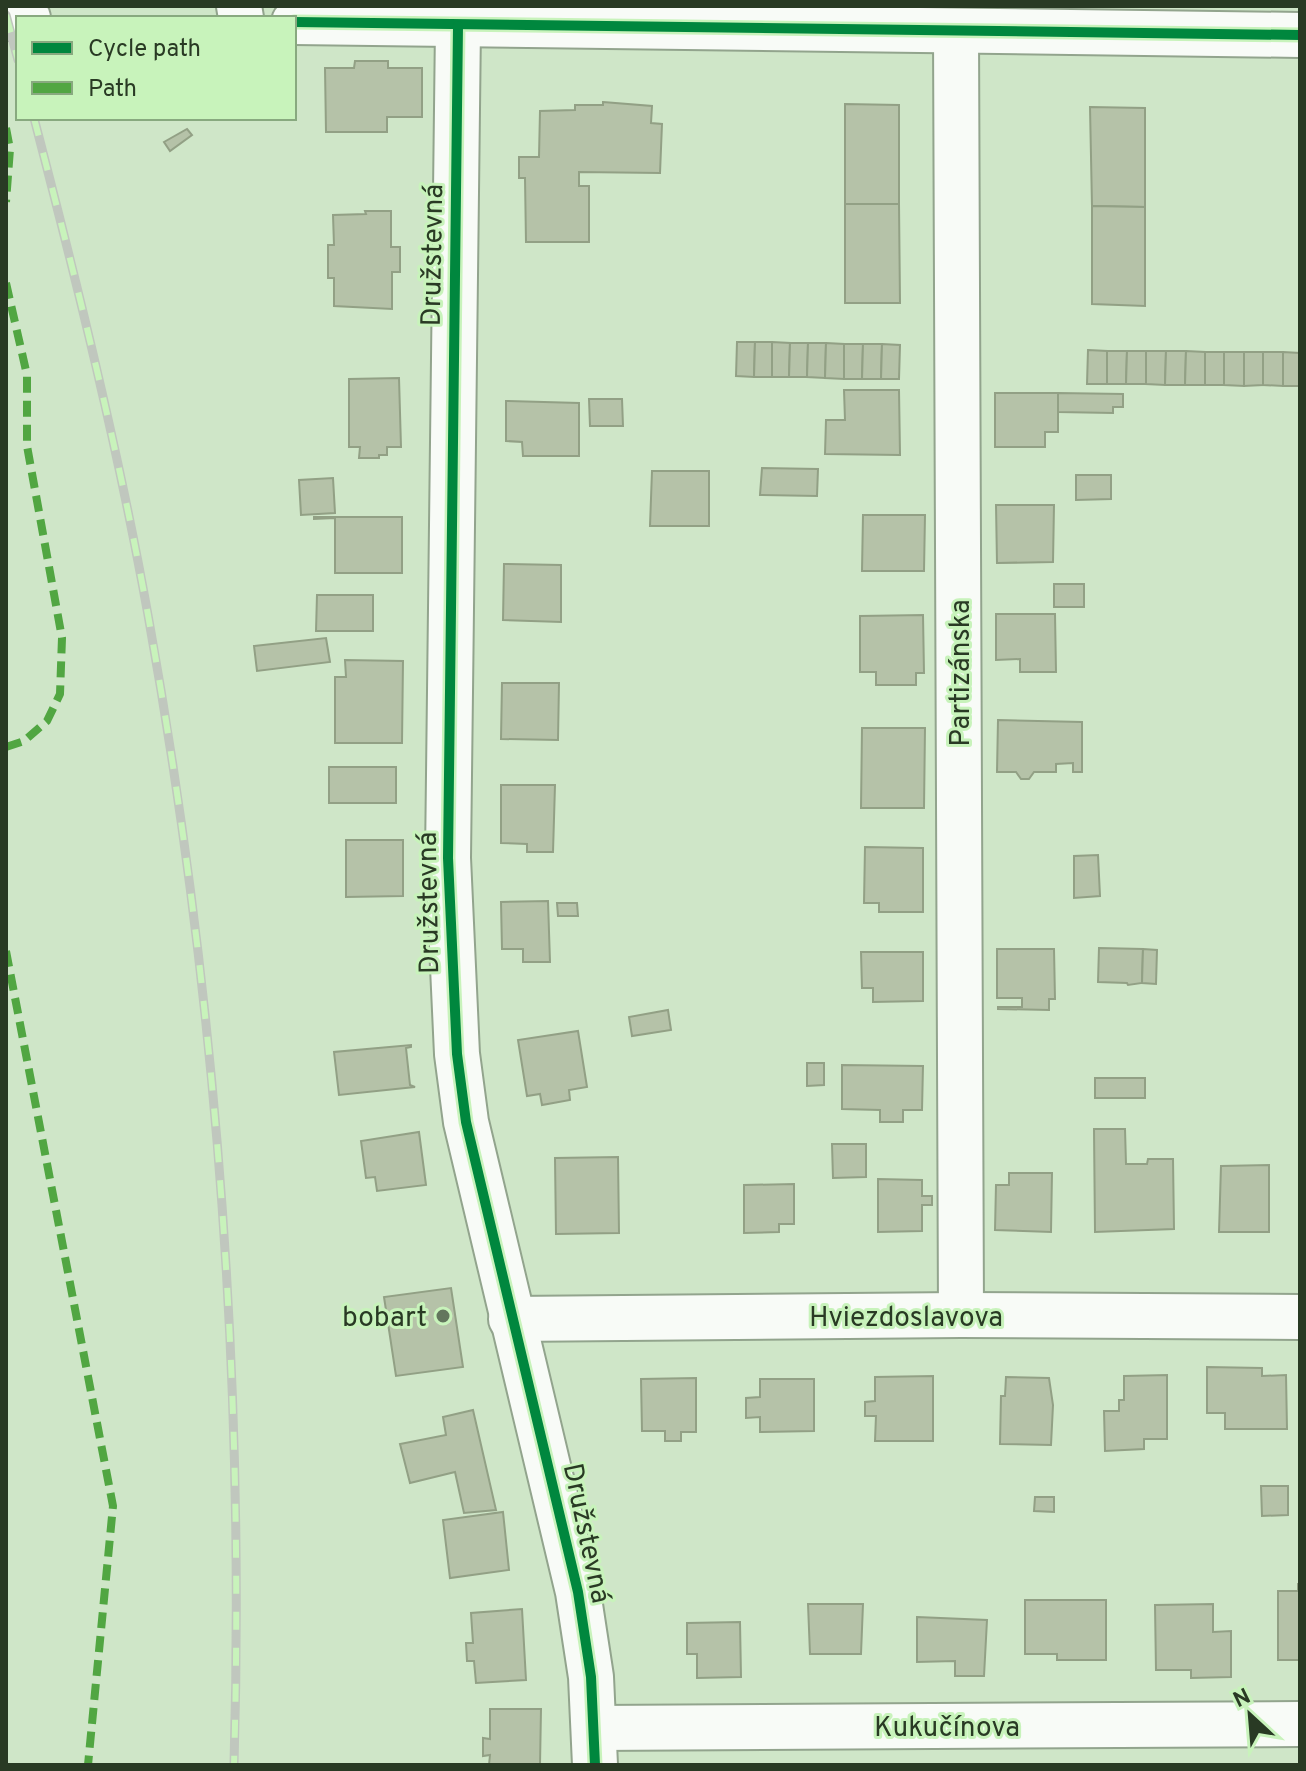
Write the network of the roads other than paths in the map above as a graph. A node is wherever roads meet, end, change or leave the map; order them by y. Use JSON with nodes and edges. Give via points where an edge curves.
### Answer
{"nodes":[{"id":1,"x":405,"y":15,"type":"edge"},
{"id":2,"x":1043,"y":19,"type":"edge"},
{"id":3,"x":296,"y":22,"type":"edge"},
{"id":4,"x":458,"y":26,"type":"junction"},
{"id":5,"x":956,"y":32,"type":"junction"},
{"id":6,"x":1300,"y":35,"type":"edge"},
{"id":7,"x":961,"y":1315,"type":"junction"},
{"id":8,"x":1300,"y":1317,"type":"edge"},
{"id":9,"x":511,"y":1319,"type":"junction"},
{"id":10,"x":1300,"y":1724,"type":"edge"},
{"id":11,"x":595,"y":1746,"type":"edge"}],
"edges":[{"from":1,"to":3,"type":"street"},
{"from":1,"to":4,"type":"street"},
{"from":2,"to":5,"type":"street"},
{"from":2,"to":6,"type":"street"},
{"from":4,"to":5,"type":"street"},
{"from":4,"to":9,"type":"street","name":"Družstevná","via":[[448,858],[452,976],[466,1122]]},
{"from":5,"to":7,"type":"street","name":"Partizánska"},
{"from":7,"to":8,"type":"street","name":"Hviezdoslavova"},
{"from":7,"to":9,"type":"street","name":"Hviezdoslavova"},
{"from":9,"to":11,"type":"street","name":"Družstevná","via":[[578,1592]]},
{"from":10,"to":11,"type":"street","name":"Kukučínova"}]}
